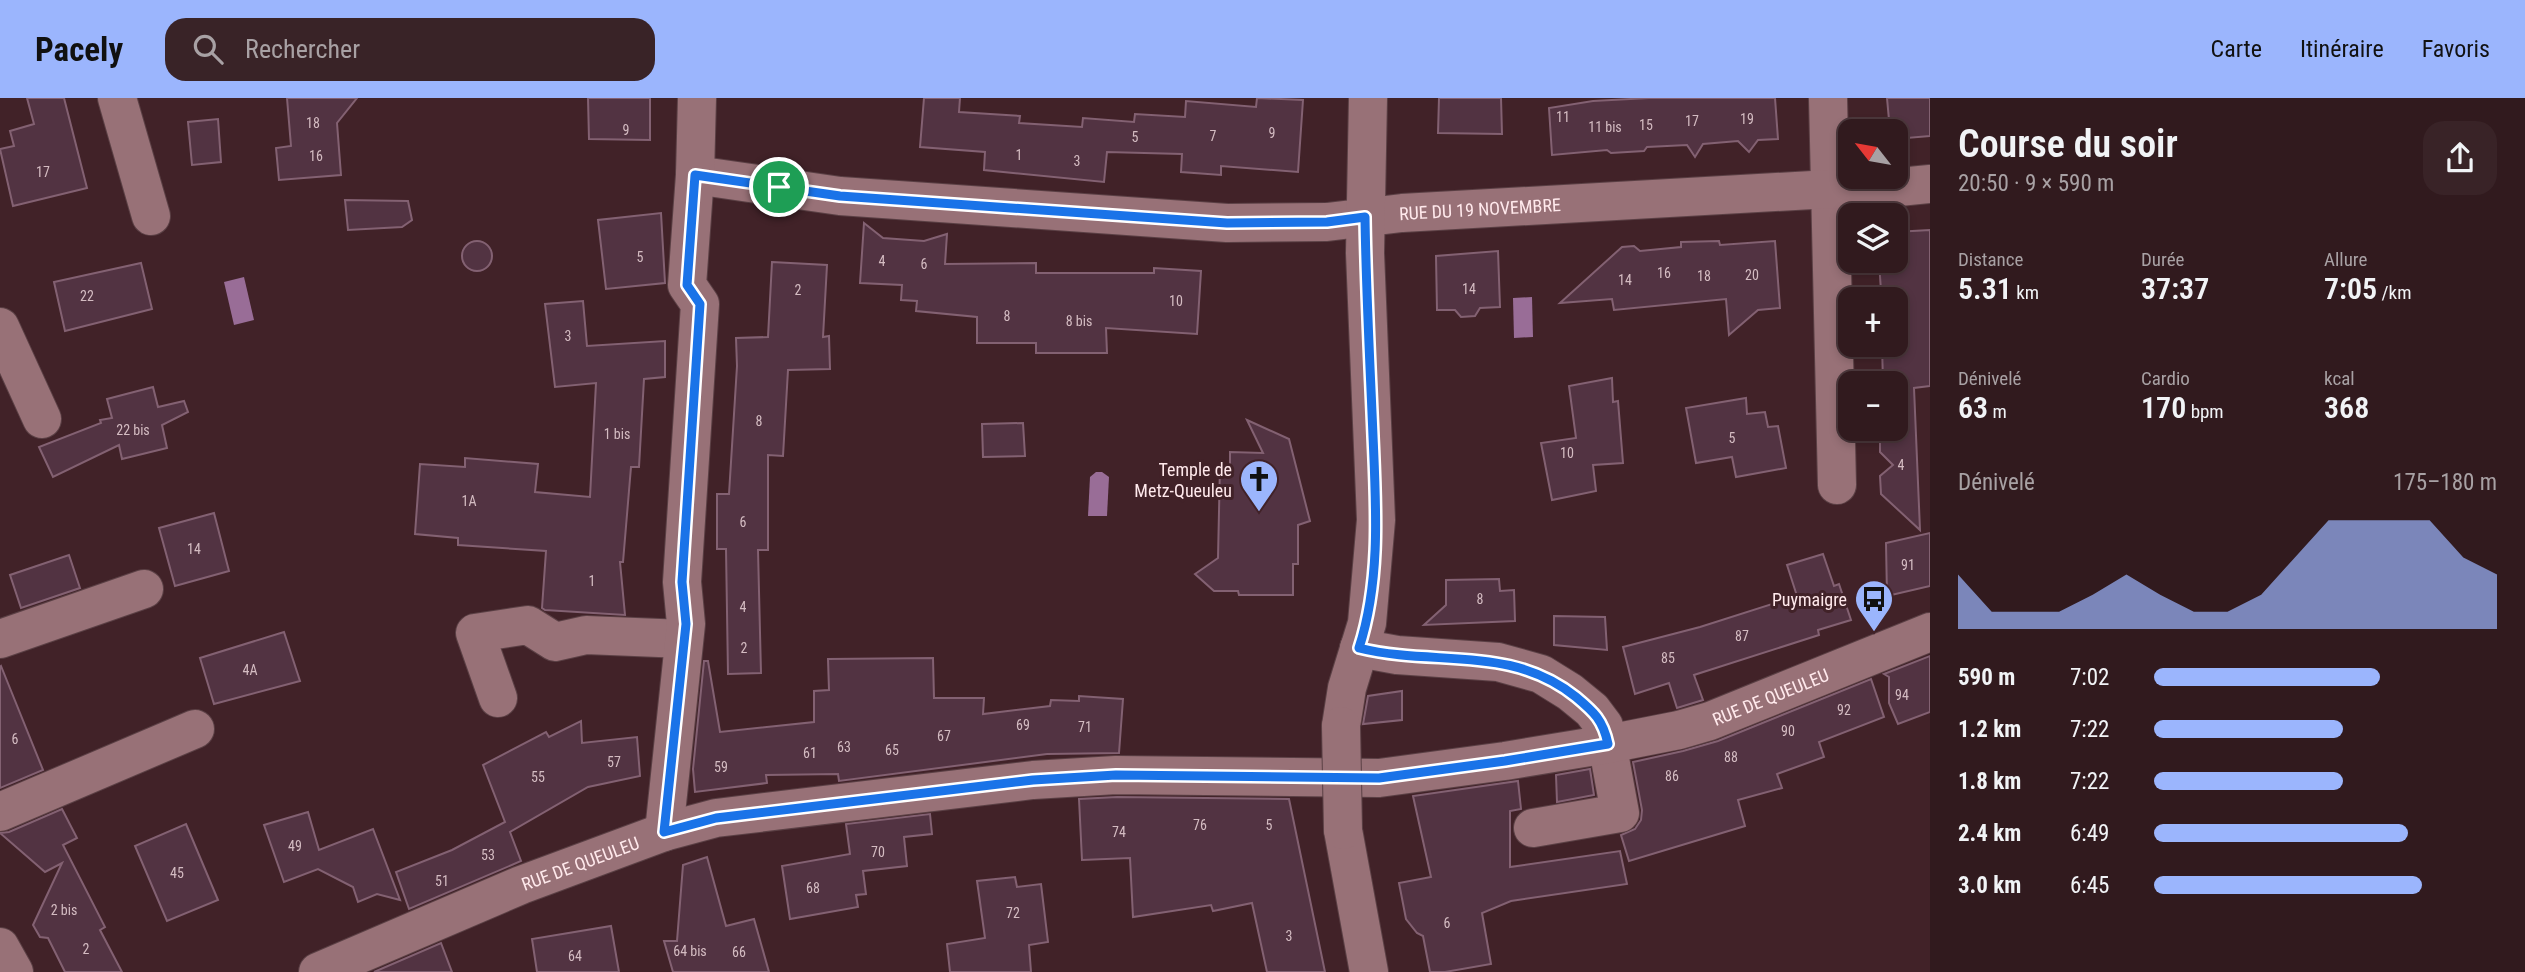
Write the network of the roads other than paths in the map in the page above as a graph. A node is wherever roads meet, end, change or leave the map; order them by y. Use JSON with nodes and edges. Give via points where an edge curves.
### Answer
{"nodes":[{"id":1,"x":117,"y":98,"type":"edge"},
{"id":2,"x":697,"y":98,"type":"edge"},
{"id":3,"x":1368,"y":98,"type":"edge"},
{"id":4,"x":1828,"y":98,"type":"edge"},
{"id":5,"x":695,"y":175,"type":"junction"},
{"id":6,"x":1930,"y":184,"type":"edge"},
{"id":7,"x":1830,"y":189,"type":"junction"},
{"id":8,"x":152,"y":216,"type":"dead end"},
{"id":9,"x":1365,"y":217,"type":"junction"},
{"id":10,"x":0,"y":327,"type":"edge"},
{"id":11,"x":43,"y":419,"type":"dead end"},
{"id":12,"x":1837,"y":485,"type":"dead end"},
{"id":13,"x":144,"y":589,"type":"dead end"},
{"id":14,"x":1930,"y":632,"type":"edge"},
{"id":15,"x":0,"y":639,"type":"edge"},
{"id":16,"x":684,"y":639,"type":"junction"},
{"id":17,"x":1359,"y":648,"type":"junction"},
{"id":18,"x":498,"y":698,"type":"dead end"},
{"id":19,"x":195,"y":729,"type":"dead end"},
{"id":20,"x":1608,"y":744,"type":"junction"},
{"id":21,"x":0,"y":812,"type":"edge"},
{"id":22,"x":1533,"y":828,"type":"dead end"},
{"id":23,"x":664,"y":832,"type":"junction"},
{"id":24,"x":0,"y":947,"type":"edge"},
{"id":25,"x":14,"y":972,"type":"edge"},
{"id":26,"x":318,"y":972,"type":"edge"},
{"id":27,"x":1369,"y":972,"type":"edge"}],
"edges":[{"from":1,"to":8,"type":"street"},
{"from":2,"to":5,"type":"street"},
{"from":3,"to":9,"type":"street"},
{"from":4,"to":7,"type":"street"},
{"from":5,"to":9,"type":"street","name":"RUE DU 19 NOVEMBRE","via":[[840,196],[1227,223]]},
{"from":5,"to":16,"type":"street","via":[[687,285],[700,304],[682,582]]},
{"from":6,"to":7,"type":"street","name":"RUE DU 19 NOVEMBRE"},
{"from":7,"to":9,"type":"street","name":"RUE DU 19 NOVEMBRE"},
{"from":7,"to":12,"type":"street"},
{"from":9,"to":17,"type":"street","via":[[1376,520],[1371,598]]},
{"from":10,"to":11,"type":"street"},
{"from":13,"to":15,"type":"street"},
{"from":14,"to":20,"type":"street","name":"RUE DE QUEULEU","via":[[1710,722]]},
{"from":16,"to":18,"type":"street","via":[[586,635],[555,642],[528,625],[475,633]]},
{"from":16,"to":23,"type":"street"},
{"from":17,"to":20,"type":"street","via":[[1390,655],[1498,662],[1541,674],[1592,710],[1604,726]]},
{"from":17,"to":27,"type":"street","bridge":true,"via":[[1341,726],[1342,830]]},
{"from":19,"to":21,"type":"street"},
{"from":20,"to":22,"type":"street","via":[[1620,813]]},
{"from":20,"to":23,"type":"street","name":"RUE DE QUEULEU","via":[[1379,778],[1116,775],[1033,780],[716,818]]},
{"from":23,"to":26,"type":"street","name":"RUE DE QUEULEU","via":[[521,886]]},
{"from":24,"to":25,"type":"street"}]}
